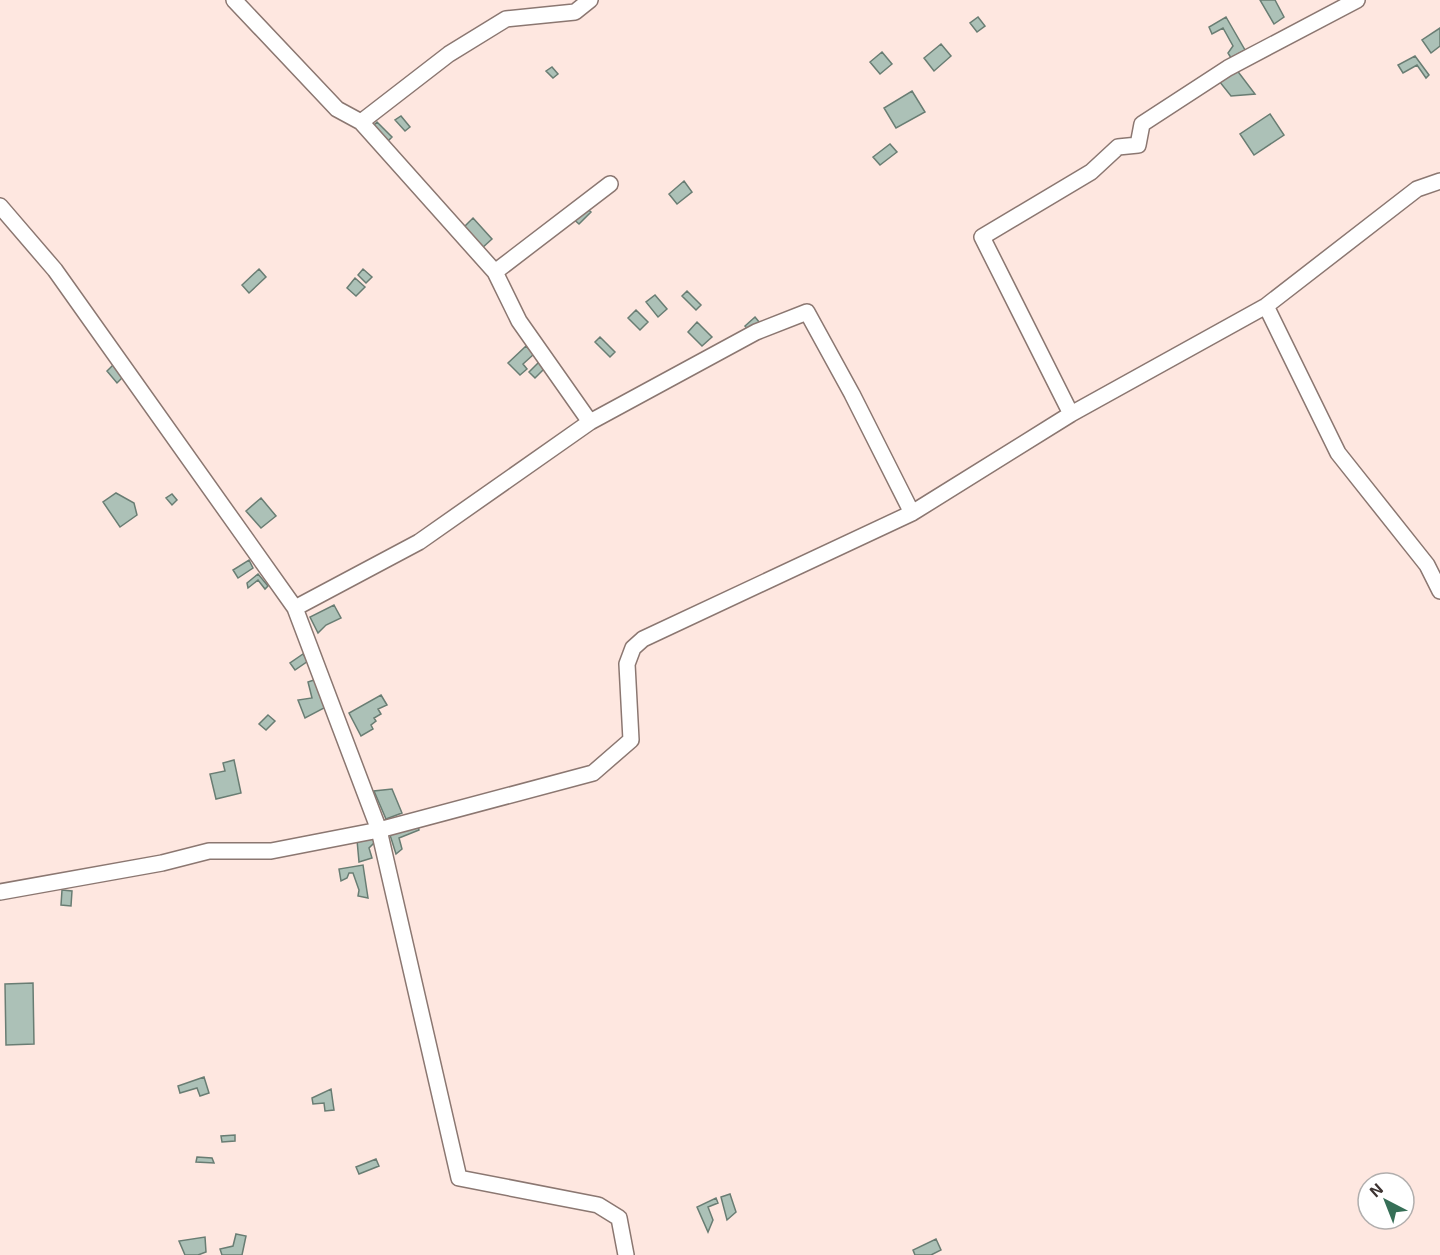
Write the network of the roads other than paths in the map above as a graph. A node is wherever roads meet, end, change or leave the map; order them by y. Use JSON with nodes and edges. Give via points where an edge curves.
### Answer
{"nodes":[{"id":1,"x":234,"y":0,"type":"edge"},
{"id":2,"x":590,"y":0,"type":"edge"},
{"id":3,"x":1356,"y":0,"type":"edge"},
{"id":4,"x":361,"y":122,"type":"junction"},
{"id":5,"x":1440,"y":181,"type":"edge"},
{"id":6,"x":610,"y":184,"type":"dead end"},
{"id":7,"x":0,"y":206,"type":"edge"},
{"id":8,"x":495,"y":272,"type":"junction"},
{"id":9,"x":1266,"y":306,"type":"junction"},
{"id":10,"x":1071,"y":414,"type":"junction"},
{"id":11,"x":590,"y":422,"type":"junction"},
{"id":12,"x":912,"y":513,"type":"junction"},
{"id":13,"x":1440,"y":591,"type":"edge"},
{"id":14,"x":295,"y":608,"type":"junction"},
{"id":15,"x":379,"y":830,"type":"junction"},
{"id":16,"x":0,"y":892,"type":"edge"},
{"id":17,"x":626,"y":1255,"type":"edge"}],
"edges":[{"from":1,"to":4,"type":"street","via":[[337,109]]},
{"from":2,"to":4,"type":"street","via":[[575,12],[506,19],[449,54]]},
{"from":3,"to":10,"type":"street","via":[[1228,68],[1142,124],[1138,145],[1118,147],[1090,172],[982,237]]},
{"from":4,"to":8,"type":"street"},
{"from":5,"to":9,"type":"street","via":[[1417,189]]},
{"from":6,"to":8,"type":"street"},
{"from":7,"to":14,"type":"street","via":[[55,270]]},
{"from":8,"to":11,"type":"street","via":[[519,321]]},
{"from":9,"to":10,"type":"street"},
{"from":9,"to":13,"type":"street","via":[[1338,453],[1427,565]]},
{"from":10,"to":12,"type":"street"},
{"from":11,"to":12,"type":"street","via":[[756,332],[807,312]]},
{"from":11,"to":14,"type":"street","via":[[419,542]]},
{"from":12,"to":15,"type":"street","via":[[643,639],[633,648],[627,663],[631,740],[594,773]]},
{"from":14,"to":15,"type":"street"},
{"from":15,"to":16,"type":"street","via":[[271,851],[209,851]]},
{"from":15,"to":17,"type":"street","via":[[459,1178],[598,1205],[618,1218]]}]}
